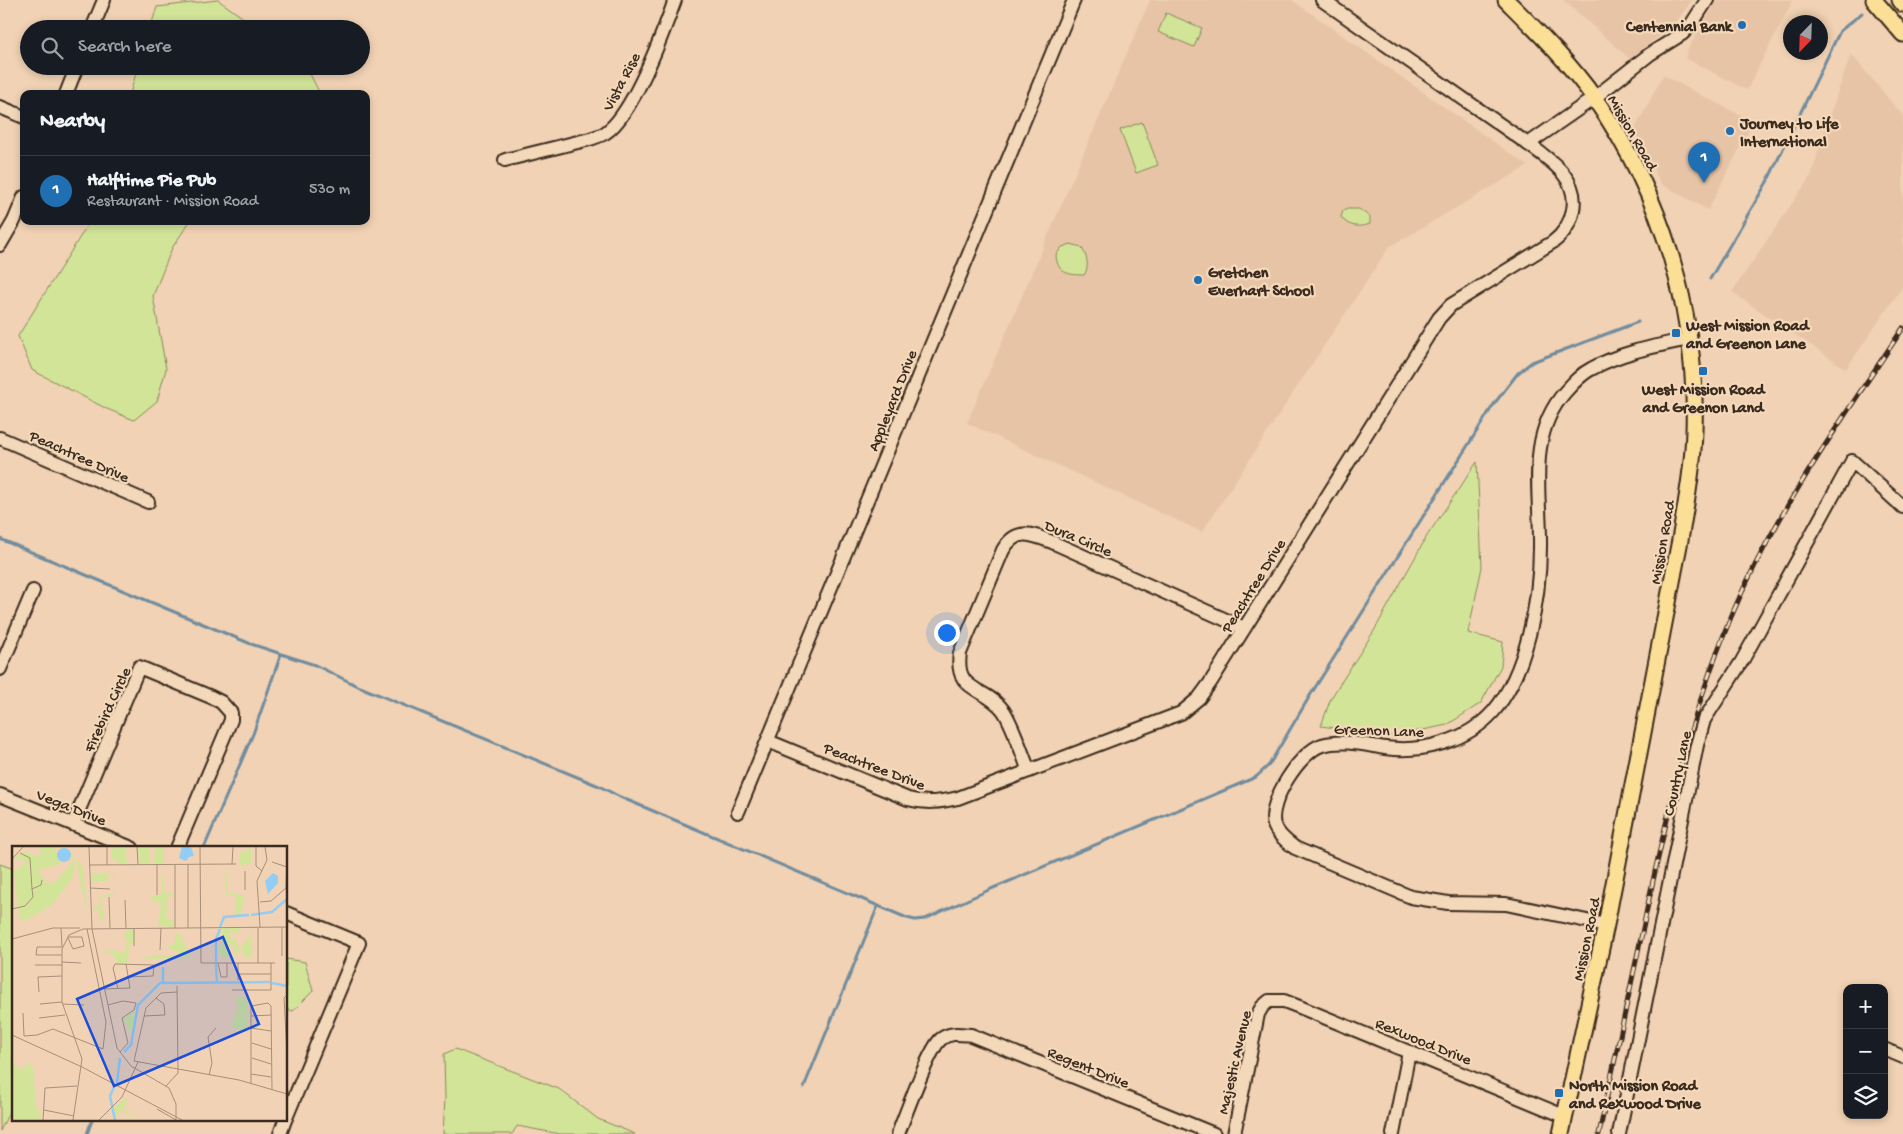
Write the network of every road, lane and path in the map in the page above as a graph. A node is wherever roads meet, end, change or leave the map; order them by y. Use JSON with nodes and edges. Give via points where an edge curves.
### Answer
{"nodes":[{"id":1,"x":104,"y":0,"type":"edge"},
{"id":2,"x":675,"y":0,"type":"edge"},
{"id":3,"x":1074,"y":0,"type":"edge"},
{"id":4,"x":1322,"y":0,"type":"edge"},
{"id":5,"x":1506,"y":0,"type":"edge"},
{"id":6,"x":1707,"y":0,"type":"edge"},
{"id":7,"x":1874,"y":0,"type":"edge"},
{"id":8,"x":1900,"y":0,"type":"edge"},
{"id":9,"x":1903,"y":4,"type":"edge"},
{"id":10,"x":96,"y":20,"type":"edge"},
{"id":11,"x":1897,"y":21,"type":"edge"},
{"id":12,"x":1903,"y":34,"type":"edge"},
{"id":13,"x":73,"y":75,"type":"edge"},
{"id":14,"x":68,"y":90,"type":"edge"},
{"id":15,"x":1594,"y":98,"type":"junction"},
{"id":16,"x":0,"y":107,"type":"edge"},
{"id":17,"x":20,"y":115,"type":"edge"},
{"id":18,"x":1528,"y":144,"type":"junction"},
{"id":19,"x":505,"y":160,"type":"dead end"},
{"id":20,"x":20,"y":207,"type":"edge"},
{"id":21,"x":0,"y":245,"type":"edge"},
{"id":22,"x":1689,"y":338,"type":"junction"},
{"id":23,"x":0,"y":438,"type":"edge"},
{"id":24,"x":148,"y":502,"type":"dead end"},
{"id":25,"x":1903,"y":506,"type":"edge"},
{"id":26,"x":33,"y":591,"type":"dead end"},
{"id":27,"x":1244,"y":628,"type":"junction"},
{"id":28,"x":4,"y":649,"type":"edge"},
{"id":29,"x":0,"y":669,"type":"edge"},
{"id":30,"x":768,"y":741,"type":"junction"},
{"id":31,"x":1029,"y":771,"type":"junction"},
{"id":32,"x":0,"y":795,"type":"edge"},
{"id":33,"x":738,"y":812,"type":"dead end"},
{"id":34,"x":73,"y":824,"type":"junction"},
{"id":35,"x":127,"y":846,"type":"edge"},
{"id":36,"x":178,"y":846,"type":"edge"},
{"id":37,"x":288,"y":913,"type":"edge"},
{"id":38,"x":1606,"y":925,"type":"junction"},
{"id":39,"x":1270,"y":1001,"type":"joint"},
{"id":40,"x":1888,"y":1050,"type":"edge"},
{"id":41,"x":1409,"y":1052,"type":"junction"},
{"id":42,"x":1903,"y":1057,"type":"edge"},
{"id":43,"x":288,"y":1114,"type":"edge"},
{"id":44,"x":1564,"y":1116,"type":"junction"},
{"id":45,"x":285,"y":1122,"type":"edge"},
{"id":46,"x":280,"y":1134,"type":"edge"},
{"id":47,"x":898,"y":1134,"type":"edge"},
{"id":48,"x":1214,"y":1134,"type":"edge"},
{"id":49,"x":1234,"y":1134,"type":"edge"},
{"id":50,"x":1393,"y":1134,"type":"edge"},
{"id":51,"x":1561,"y":1134,"type":"edge"},
{"id":52,"x":1619,"y":1134,"type":"edge"}],
"edges":[{"from":1,"to":10,"type":"street"},
{"from":2,"to":19,"type":"street","name":"Vista Rise","via":[[630,102],[610,129],[590,138]]},
{"from":3,"to":30,"type":"street","name":"Appleyard Drive"},
{"from":4,"to":18,"type":"street"},
{"from":5,"to":15,"type":"main road","name":"Mission Road"},
{"from":6,"to":15,"type":"street","via":[[1682,34],[1650,54]]},
{"from":7,"to":11,"type":"main road"},
{"from":8,"to":9,"type":"main road"},
{"from":11,"to":12,"type":"main road"},
{"from":13,"to":14,"type":"street"},
{"from":15,"to":18,"type":"street"},
{"from":15,"to":22,"type":"main road","name":"Mission Road","via":[[1621,140],[1658,217],[1675,268]]},
{"from":16,"to":17,"type":"street"},
{"from":18,"to":27,"type":"street","name":"Peachtree Drive","via":[[1550,161],[1573,190],[1574,203],[1568,226],[1553,242],[1451,305],[1438,318]]},
{"from":20,"to":21,"type":"street"},
{"from":22,"to":38,"type":"main road","name":"Mission Road","via":[[1694,406],[1691,476]]},
{"from":22,"to":38,"type":"street","name":"Greenon Lane","via":[[1630,353],[1590,369],[1574,381],[1551,411],[1539,447],[1540,548],[1529,636],[1513,682],[1492,713],[1457,738],[1431,747],[1411,750],[1333,742],[1320,745],[1301,761],[1274,807],[1274,826],[1295,848],[1410,897],[1448,903],[1506,904]]},
{"from":23,"to":24,"type":"street","name":"Peachtree Drive"},
{"from":25,"to":52,"type":"street","name":"Country Lane","via":[[1852,461],[1742,661],[1704,720]]},
{"from":26,"to":28,"type":"street"},
{"from":27,"to":31,"type":"street","name":"Peachtree Drive","via":[[1200,698],[1181,713]]},
{"from":27,"to":31,"type":"street","name":"Dura Circle","via":[[1052,542],[1026,534],[1012,538],[1002,550],[960,653],[959,671],[966,684],[1003,710]]},
{"from":28,"to":29,"type":"street"},
{"from":30,"to":31,"type":"street","name":"Peachtree Drive","via":[[908,799],[926,803],[958,798]]},
{"from":30,"to":33,"type":"street","name":"Appleyard Drive"},
{"from":32,"to":34,"type":"street","name":"Vega Drive"},
{"from":34,"to":35,"type":"street","name":"Vega Drive"},
{"from":34,"to":36,"type":"street","name":"Firebird Circle","via":[[140,667],[221,702],[231,713],[231,720]]},
{"from":37,"to":43,"type":"street","via":[[358,943]]},
{"from":38,"to":44,"type":"main road","name":"Mission Road"},
{"from":39,"to":41,"type":"street","name":"Rexwood Drive","via":[[1284,1001]]},
{"from":39,"to":49,"type":"street","name":"Majestic Avenue","via":[[1258,1014]]},
{"from":40,"to":42,"type":"street"},
{"from":41,"to":44,"type":"street","name":"Rexwood Drive"},
{"from":41,"to":50,"type":"street"},
{"from":44,"to":51,"type":"main road","name":"Mission Road"},
{"from":45,"to":46,"type":"street"},
{"from":47,"to":48,"type":"street","name":"Regent Drive","via":[[932,1052],[942,1038],[950,1034],[971,1035]]}]}
